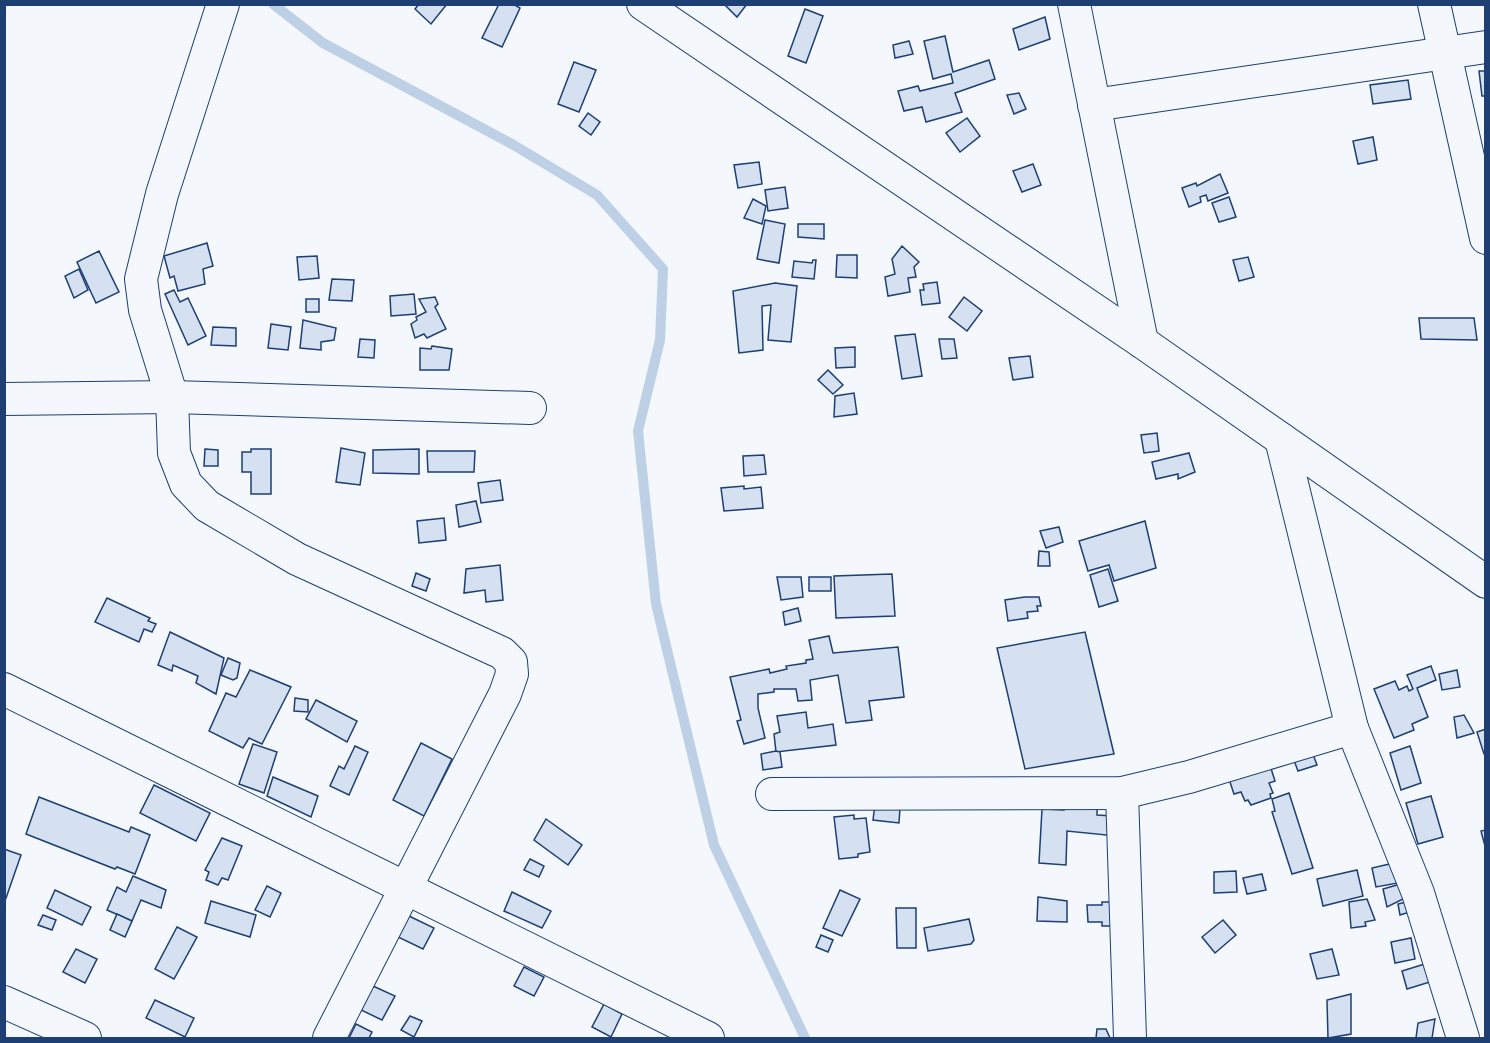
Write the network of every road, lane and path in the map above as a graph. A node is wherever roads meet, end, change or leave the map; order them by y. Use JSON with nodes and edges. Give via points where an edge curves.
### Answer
{"nodes":[{"id":1,"x":223,"y":4,"type":"edge"},
{"id":2,"x":644,"y":4,"type":"edge"},
{"id":3,"x":1074,"y":4,"type":"edge"},
{"id":4,"x":1434,"y":4,"type":"edge"},
{"id":5,"x":1485,"y":47,"type":"edge"},
{"id":6,"x":1443,"y":51,"type":"junction"},
{"id":7,"x":1094,"y":105,"type":"junction"},
{"id":8,"x":1485,"y":238,"type":"edge"},
{"id":9,"x":1142,"y":342,"type":"junction"},
{"id":10,"x":172,"y":397,"type":"junction"},
{"id":11,"x":4,"y":399,"type":"edge"},
{"id":12,"x":530,"y":408,"type":"dead end"},
{"id":13,"x":1281,"y":439,"type":"junction"},
{"id":14,"x":1485,"y":582,"type":"edge"},
{"id":15,"x":4,"y":689,"type":"edge"},
{"id":16,"x":1352,"y":728,"type":"junction"},
{"id":17,"x":1122,"y":793,"type":"junction"},
{"id":18,"x":772,"y":794,"type":"dead end"},
{"id":19,"x":404,"y":887,"type":"junction"},
{"id":20,"x":4,"y":1002,"type":"edge"},
{"id":21,"x":85,"y":1038,"type":"edge"},
{"id":22,"x":328,"y":1038,"type":"edge"},
{"id":23,"x":708,"y":1038,"type":"edge"},
{"id":24,"x":1130,"y":1038,"type":"edge"},
{"id":25,"x":1463,"y":1038,"type":"edge"}],
"edges":[{"from":1,"to":10,"type":"street","via":[[162,194],[141,279],[145,310]]},
{"from":2,"to":9,"type":"street"},
{"from":3,"to":7,"type":"street"},
{"from":4,"to":6,"type":"street"},
{"from":5,"to":6,"type":"street"},
{"from":6,"to":7,"type":"street"},
{"from":6,"to":8,"type":"street"},
{"from":7,"to":9,"type":"street"},
{"from":9,"to":13,"type":"street"},
{"from":10,"to":11,"type":"street"},
{"from":10,"to":12,"type":"street"},
{"from":10,"to":19,"type":"street","via":[[174,453],[186,484],[207,506],[297,559],[502,653],[511,662],[512,674],[505,694]]},
{"from":13,"to":14,"type":"street"},
{"from":13,"to":16,"type":"street"},
{"from":15,"to":19,"type":"street"},
{"from":16,"to":17,"type":"street"},
{"from":16,"to":25,"type":"street","via":[[1418,893]]},
{"from":17,"to":18,"type":"street"},
{"from":17,"to":24,"type":"street"},
{"from":19,"to":22,"type":"street"},
{"from":19,"to":23,"type":"street"},
{"from":20,"to":21,"type":"street"}]}
